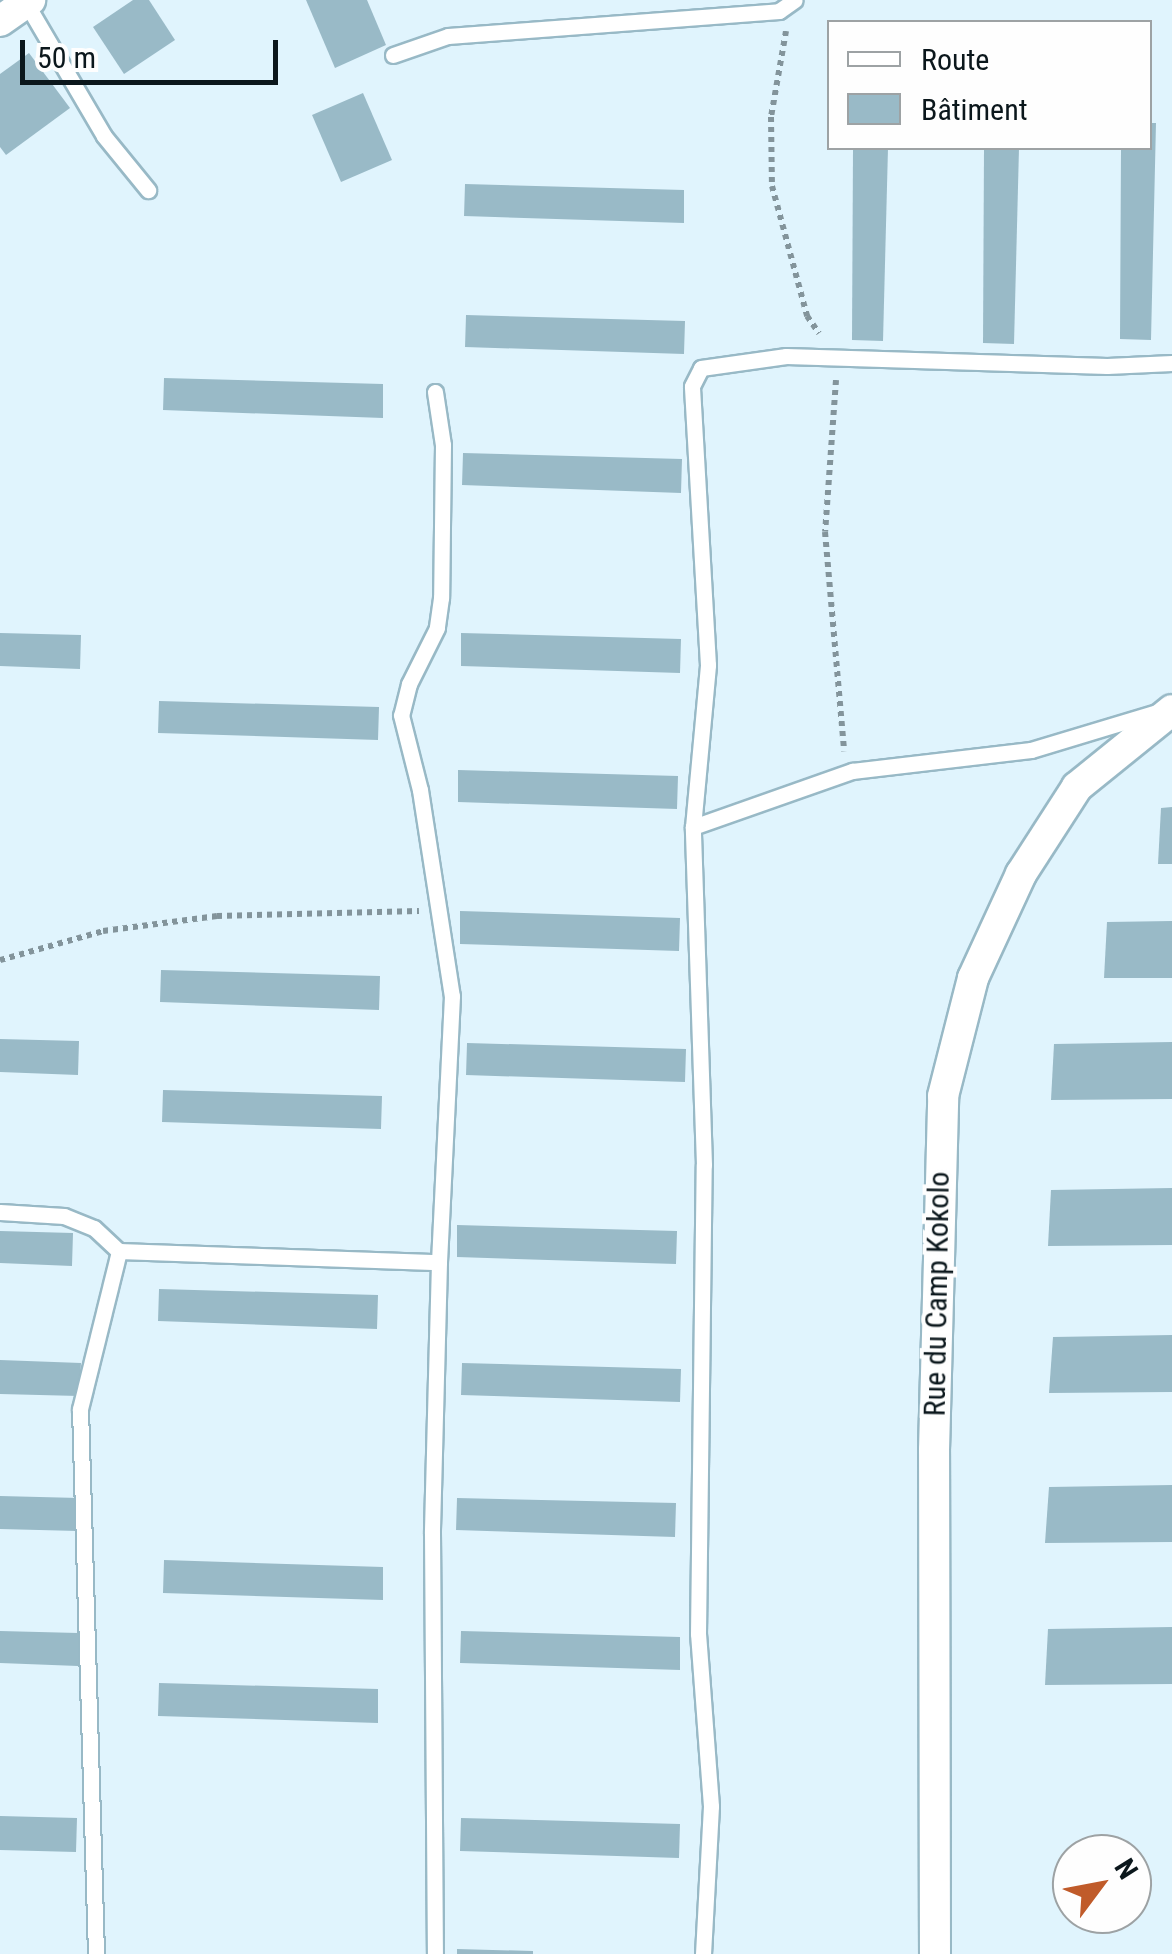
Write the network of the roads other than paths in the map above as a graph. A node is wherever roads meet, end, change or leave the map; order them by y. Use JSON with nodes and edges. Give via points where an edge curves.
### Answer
{"nodes":[{"id":1,"x":796,"y":0,"type":"edge"},
{"id":2,"x":28,"y":2,"type":"edge"},
{"id":3,"x":0,"y":22,"type":"edge"},
{"id":4,"x":393,"y":54,"type":"dead end"},
{"id":5,"x":148,"y":190,"type":"dead end"},
{"id":6,"x":1172,"y":363,"type":"edge"},
{"id":7,"x":434,"y":392,"type":"dead end"},
{"id":8,"x":1172,"y":708,"type":"edge"},
{"id":9,"x":693,"y":826,"type":"junction"},
{"id":10,"x":0,"y":1212,"type":"edge"},
{"id":11,"x":119,"y":1251,"type":"junction"},
{"id":12,"x":439,"y":1262,"type":"junction"},
{"id":13,"x":96,"y":1954,"type":"edge"},
{"id":14,"x":435,"y":1954,"type":"edge"},
{"id":15,"x":703,"y":1954,"type":"edge"},
{"id":16,"x":934,"y":1954,"type":"edge"}],
"edges":[{"from":1,"to":4,"type":"lane","via":[[779,11],[448,36]]},
{"from":2,"to":3,"type":"street"},
{"from":2,"to":5,"type":"lane","via":[[104,136]]},
{"from":6,"to":9,"type":"lane","via":[[786,356],[701,368],[692,386],[708,665]]},
{"from":7,"to":12,"type":"lane","via":[[443,444],[441,598],[437,628],[401,715],[452,996]]},
{"from":8,"to":9,"type":"lane","via":[[1030,750],[852,770]]},
{"from":8,"to":16,"type":"street","name":"Rue du Camp Kokolo","via":[[1077,787],[1021,874],[974,978],[943,1096],[934,1450]]},
{"from":9,"to":15,"type":"lane","via":[[704,1165],[698,1634],[711,1806]]},
{"from":10,"to":11,"type":"lane","via":[[64,1216],[94,1228]]},
{"from":11,"to":12,"type":"lane"},
{"from":11,"to":13,"type":"lane","via":[[80,1409]]},
{"from":12,"to":14,"type":"lane","via":[[432,1571]]}]}
